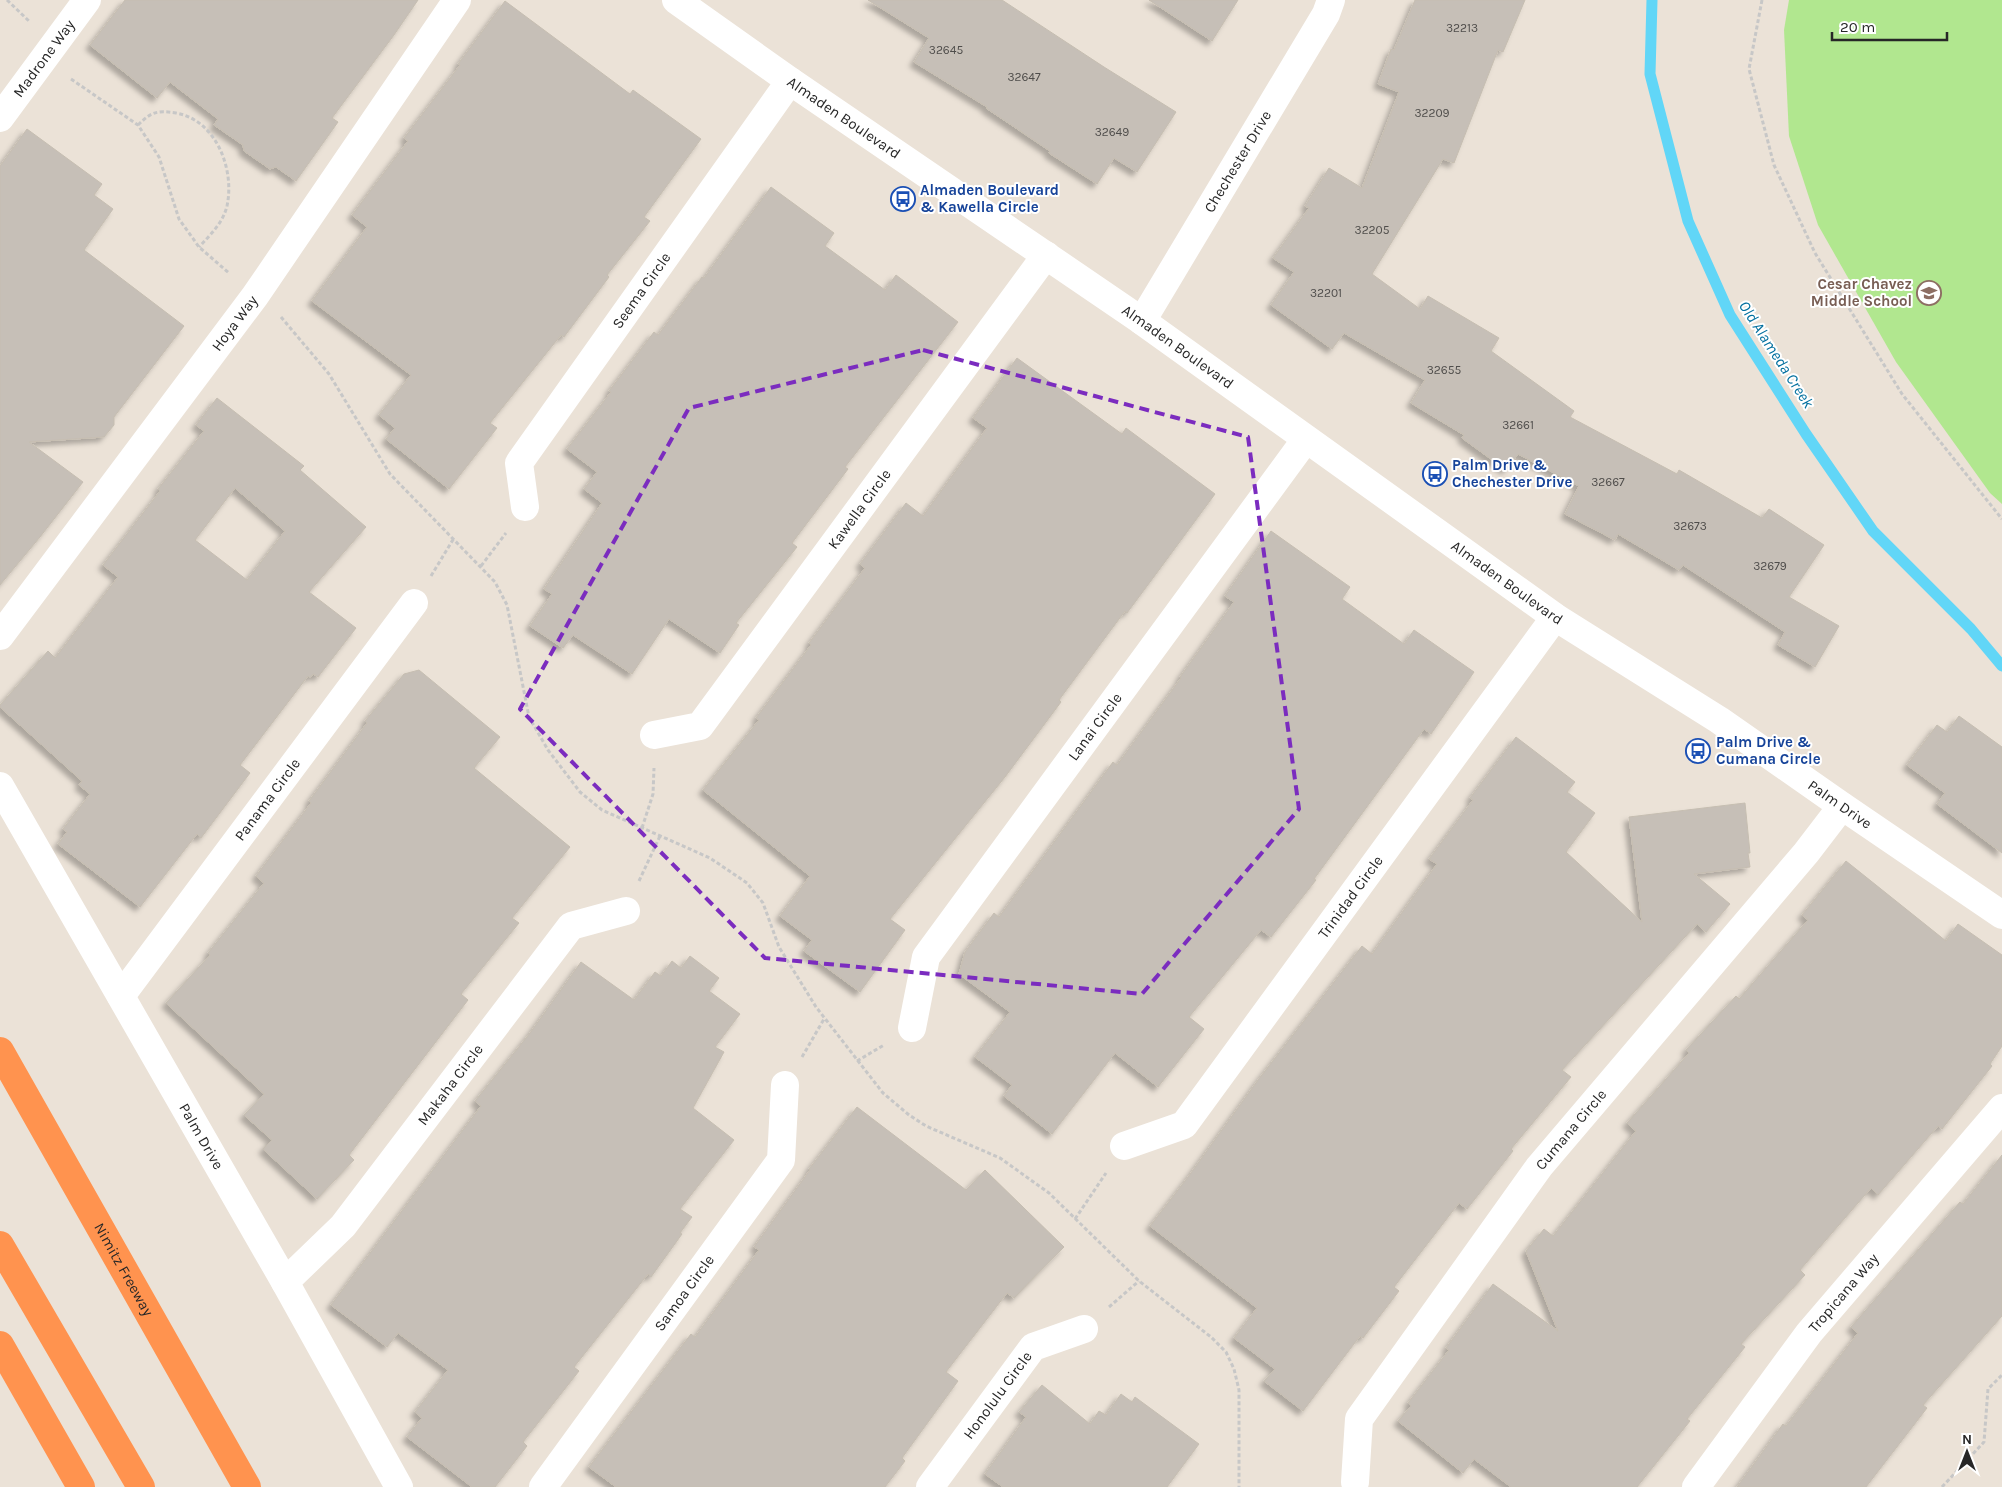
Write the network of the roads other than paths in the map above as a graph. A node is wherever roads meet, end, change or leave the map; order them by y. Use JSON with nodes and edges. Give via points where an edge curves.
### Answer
{"nodes":[{"id":1,"x":87,"y":0,"type":"edge"},
{"id":2,"x":457,"y":0,"type":"edge"},
{"id":3,"x":676,"y":0,"type":"edge"},
{"id":4,"x":1331,"y":0,"type":"edge"},
{"id":5,"x":790,"y":81,"type":"junction"},
{"id":6,"x":0,"y":118,"type":"edge"},
{"id":7,"x":1046,"y":255,"type":"junction"},
{"id":8,"x":1142,"y":321,"type":"junction"},
{"id":9,"x":1306,"y":439,"type":"junction"},
{"id":10,"x":525,"y":507,"type":"road end"},
{"id":11,"x":414,"y":602,"type":"road end"},
{"id":12,"x":1555,"y":616,"type":"junction"},
{"id":13,"x":0,"y":636,"type":"edge"},
{"id":14,"x":1679,"y":693,"type":"joint"},
{"id":15,"x":654,"y":735,"type":"road end"},
{"id":16,"x":0,"y":786,"type":"edge"},
{"id":17,"x":1842,"y":806,"type":"junction"},
{"id":18,"x":626,"y":911,"type":"road end"},
{"id":19,"x":2002,"y":915,"type":"edge"},
{"id":20,"x":120,"y":996,"type":"junction"},
{"id":21,"x":912,"y":1028,"type":"dead end"},
{"id":22,"x":0,"y":1051,"type":"edge"},
{"id":23,"x":785,"y":1085,"type":"road end"},
{"id":24,"x":2002,"y":1108,"type":"edge"},
{"id":25,"x":1124,"y":1146,"type":"road end"},
{"id":26,"x":0,"y":1245,"type":"edge"},
{"id":27,"x":285,"y":1282,"type":"junction"},
{"id":28,"x":1084,"y":1329,"type":"road end"},
{"id":29,"x":0,"y":1345,"type":"edge"},
{"id":30,"x":1355,"y":1482,"type":"dead end"},
{"id":31,"x":82,"y":1487,"type":"edge"},
{"id":32,"x":142,"y":1487,"type":"edge"},
{"id":33,"x":247,"y":1487,"type":"edge"},
{"id":34,"x":399,"y":1487,"type":"edge"},
{"id":35,"x":543,"y":1487,"type":"edge"},
{"id":36,"x":930,"y":1487,"type":"edge"},
{"id":37,"x":1696,"y":1487,"type":"edge"}],
"edges":[{"from":1,"to":6,"type":"street","name":"Madrone Way"},
{"from":2,"to":13,"type":"street","name":"Hoya Way","via":[[255,296]]},
{"from":3,"to":5,"type":"street","name":"Almaden Boulevard"},
{"from":4,"to":8,"type":"street","name":"Chechester Drive","via":[[1326,14]]},
{"from":5,"to":7,"type":"street","name":"Almaden Boulevard"},
{"from":5,"to":10,"type":"street","name":"Seema Circle","via":[[519,463]]},
{"from":7,"to":8,"type":"street","name":"Almaden Boulevard"},
{"from":7,"to":15,"type":"street","name":"Kawella Circle","via":[[700,726]]},
{"from":8,"to":9,"type":"street","name":"Almaden Boulevard"},
{"from":9,"to":12,"type":"street","name":"Almaden Boulevard"},
{"from":9,"to":21,"type":"street","name":"Lanai Circle","via":[[926,957]]},
{"from":11,"to":20,"type":"street","name":"Panama Circle"},
{"from":12,"to":14,"type":"street","name":"Almaden Boulevard"},
{"from":12,"to":25,"type":"street","name":"Trinidad Circle","via":[[1184,1125]]},
{"from":14,"to":17,"type":"street","name":"Palm Drive"},
{"from":16,"to":20,"type":"street","name":"Palm Drive"},
{"from":17,"to":19,"type":"street","name":"Palm Drive"},
{"from":17,"to":30,"type":"street","name":"Cumana Circle","via":[[1806,854],[1528,1182],[1359,1419]]},
{"from":18,"to":27,"type":"street","name":"Makaha Circle","via":[[571,926],[344,1226]]},
{"from":20,"to":27,"type":"street","name":"Palm Drive"},
{"from":22,"to":33,"type":"highway","name":"Nimitz Freeway"},
{"from":23,"to":35,"type":"street","name":"Samoa Circle","via":[[781,1160]]},
{"from":24,"to":37,"type":"street","name":"Tropicana Way","via":[[1809,1333]]},
{"from":26,"to":32,"type":"highway"},
{"from":27,"to":34,"type":"street","name":"Palm Drive"},
{"from":28,"to":36,"type":"street","name":"Honolulu Circle","via":[[1033,1347]]},
{"from":29,"to":31,"type":"highway"}]}
